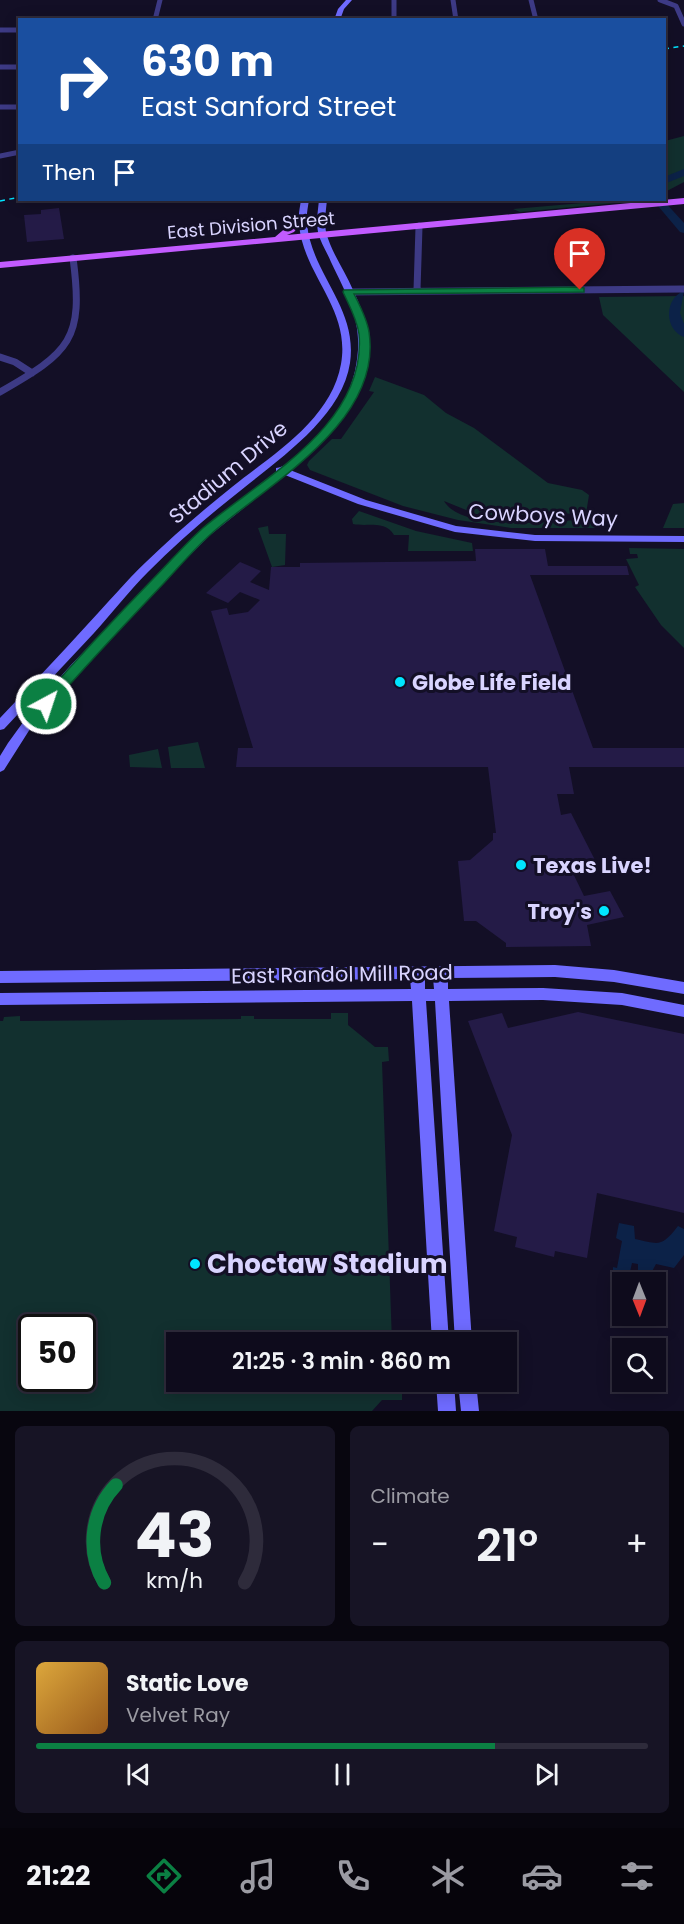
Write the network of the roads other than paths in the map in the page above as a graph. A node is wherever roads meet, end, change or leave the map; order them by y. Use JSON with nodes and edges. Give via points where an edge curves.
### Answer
{"nodes":[{"id":1,"x":160,"y":0,"type":"edge"},
{"id":2,"x":337,"y":0,"type":"edge"},
{"id":3,"x":349,"y":0,"type":"edge"},
{"id":4,"x":394,"y":0,"type":"edge"},
{"id":5,"x":453,"y":0,"type":"edge"},
{"id":6,"x":531,"y":0,"type":"edge"},
{"id":7,"x":660,"y":0,"type":"edge"},
{"id":8,"x":343,"y":6,"type":"junction"},
{"id":9,"x":156,"y":18,"type":"edge"},
{"id":10,"x":338,"y":18,"type":"edge"},
{"id":11,"x":394,"y":18,"type":"edge"},
{"id":12,"x":456,"y":18,"type":"edge"},
{"id":13,"x":536,"y":18,"type":"edge"},
{"id":14,"x":684,"y":24,"type":"edge"},
{"id":15,"x":0,"y":30,"type":"edge"},
{"id":16,"x":18,"y":30,"type":"edge"},
{"id":17,"x":0,"y":67,"type":"edge"},
{"id":18,"x":18,"y":67,"type":"edge"},
{"id":19,"x":0,"y":107,"type":"edge"},
{"id":20,"x":18,"y":107,"type":"edge"},
{"id":21,"x":18,"y":152,"type":"edge"},
{"id":22,"x":0,"y":156,"type":"edge"},
{"id":23,"x":304,"y":201,"type":"edge"},
{"id":24,"x":323,"y":201,"type":"edge"},
{"id":25,"x":684,"y":201,"type":"edge"},
{"id":26,"x":302,"y":218,"type":"junction"},
{"id":27,"x":419,"y":225,"type":"junction"},
{"id":28,"x":323,"y":234,"type":"junction"},
{"id":29,"x":304,"y":237,"type":"junction"},
{"id":30,"x":270,"y":240,"type":"junction"},
{"id":31,"x":73,"y":258,"type":"junction"},
{"id":32,"x":0,"y":265,"type":"edge"},
{"id":33,"x":684,"y":289,"type":"edge"},
{"id":34,"x":417,"y":290,"type":"junction"},
{"id":35,"x":348,"y":292,"type":"junction"},
{"id":36,"x":0,"y":357,"type":"edge"},
{"id":37,"x":345,"y":365,"type":"junction"},
{"id":38,"x":361,"y":366,"type":"junction"},
{"id":39,"x":32,"y":373,"type":"junction"},
{"id":40,"x":0,"y":392,"type":"edge"},
{"id":41,"x":268,"y":464,"type":"junction"},
{"id":42,"x":285,"y":472,"type":"junction"},
{"id":43,"x":684,"y":539,"type":"edge"},
{"id":44,"x":76,"y":644,"type":"junction"},
{"id":45,"x":92,"y":650,"type":"junction"},
{"id":46,"x":0,"y":726,"type":"edge"},
{"id":47,"x":0,"y":767,"type":"edge"},
{"id":48,"x":417,"y":972,"type":"junction"},
{"id":49,"x":440,"y":972,"type":"junction"},
{"id":50,"x":0,"y":977,"type":"edge"},
{"id":51,"x":684,"y":988,"type":"edge"},
{"id":52,"x":441,"y":994,"type":"junction"},
{"id":53,"x":419,"y":995,"type":"junction"},
{"id":54,"x":0,"y":999,"type":"edge"},
{"id":55,"x":684,"y":1011,"type":"edge"},
{"id":56,"x":440,"y":1332,"type":"edge"},
{"id":57,"x":463,"y":1332,"type":"edge"},
{"id":58,"x":446,"y":1392,"type":"edge"},
{"id":59,"x":468,"y":1392,"type":"edge"},
{"id":60,"x":447,"y":1411,"type":"edge"},
{"id":61,"x":470,"y":1411,"type":"edge"}],
"edges":[{"from":1,"to":9,"type":"street"},
{"from":2,"to":8,"type":"main road"},
{"from":3,"to":8,"type":"main road"},
{"from":4,"to":11,"type":"street"},
{"from":5,"to":12,"type":"street"},
{"from":6,"to":13,"type":"street"},
{"from":7,"to":14,"type":"street","via":[[676,6]]},
{"from":8,"to":10,"type":"main road"},
{"from":15,"to":16,"type":"street"},
{"from":17,"to":18,"type":"street"},
{"from":19,"to":20,"type":"street"},
{"from":21,"to":22,"type":"street"},
{"from":23,"to":26,"type":"main road","name":"Stadium Drive"},
{"from":24,"to":28,"type":"main road","name":"Stadium Drive"},
{"from":25,"to":27,"type":"main road","name":"East Division Street"},
{"from":26,"to":29,"type":"main road","name":"Stadium Drive"},
{"from":26,"to":30,"type":"main road","via":[[291,230]]},
{"from":27,"to":28,"type":"main road","name":"East Division Street"},
{"from":27,"to":34,"type":"street"},
{"from":28,"to":29,"type":"main road","name":"East Division Street"},
{"from":28,"to":35,"type":"main road","name":"Stadium Drive"},
{"from":29,"to":30,"type":"main road","name":"East Division Street"},
{"from":29,"to":37,"type":"main road","name":"Stadium Drive","via":[[343,318],[348,336]]},
{"from":30,"to":31,"type":"main road","name":"East Division Street"},
{"from":31,"to":32,"type":"main road","name":"East Division Street"},
{"from":31,"to":39,"type":"street","via":[[78,305],[73,330],[49,363]]},
{"from":33,"to":34,"type":"street"},
{"from":34,"to":35,"type":"street"},
{"from":35,"to":38,"type":"main road","name":"Stadium Drive","via":[[364,333]]},
{"from":36,"to":39,"type":"street"},
{"from":37,"to":38,"type":"main road"},
{"from":37,"to":41,"type":"main road","name":"Stadium Drive","via":[[318,420]]},
{"from":38,"to":42,"type":"main road","name":"Stadium Drive","via":[[346,405],[326,433]]},
{"from":39,"to":40,"type":"street"},
{"from":41,"to":42,"type":"main road","name":"Cowboys Way"},
{"from":41,"to":44,"type":"main road","name":"Stadium Drive","via":[[191,526]]},
{"from":42,"to":43,"type":"main road","name":"Cowboys Way","via":[[362,502],[455,529],[535,538]]},
{"from":42,"to":45,"type":"main road","name":"Stadium Drive","via":[[207,531]]},
{"from":44,"to":45,"type":"main road"},
{"from":44,"to":46,"type":"main road","name":"Stadium Drive"},
{"from":45,"to":47,"type":"main road","name":"Stadium Drive","via":[[22,731]]},
{"from":48,"to":49,"type":"main road","name":"East Randol Mill Road"},
{"from":48,"to":50,"type":"main road","name":"East Randol Mill Road"},
{"from":48,"to":53,"type":"main road"},
{"from":49,"to":51,"type":"main road","name":"East Randol Mill Road","via":[[577,972]]},
{"from":49,"to":52,"type":"main road"},
{"from":52,"to":53,"type":"main road","name":"East Randol Mill Road"},
{"from":52,"to":55,"type":"main road","name":"East Randol Mill Road","via":[[582,995]]},
{"from":52,"to":57,"type":"main road"},
{"from":53,"to":54,"type":"main road","name":"East Randol Mill Road"},
{"from":53,"to":56,"type":"main road"},
{"from":58,"to":60,"type":"main road"},
{"from":59,"to":61,"type":"main road"}]}
